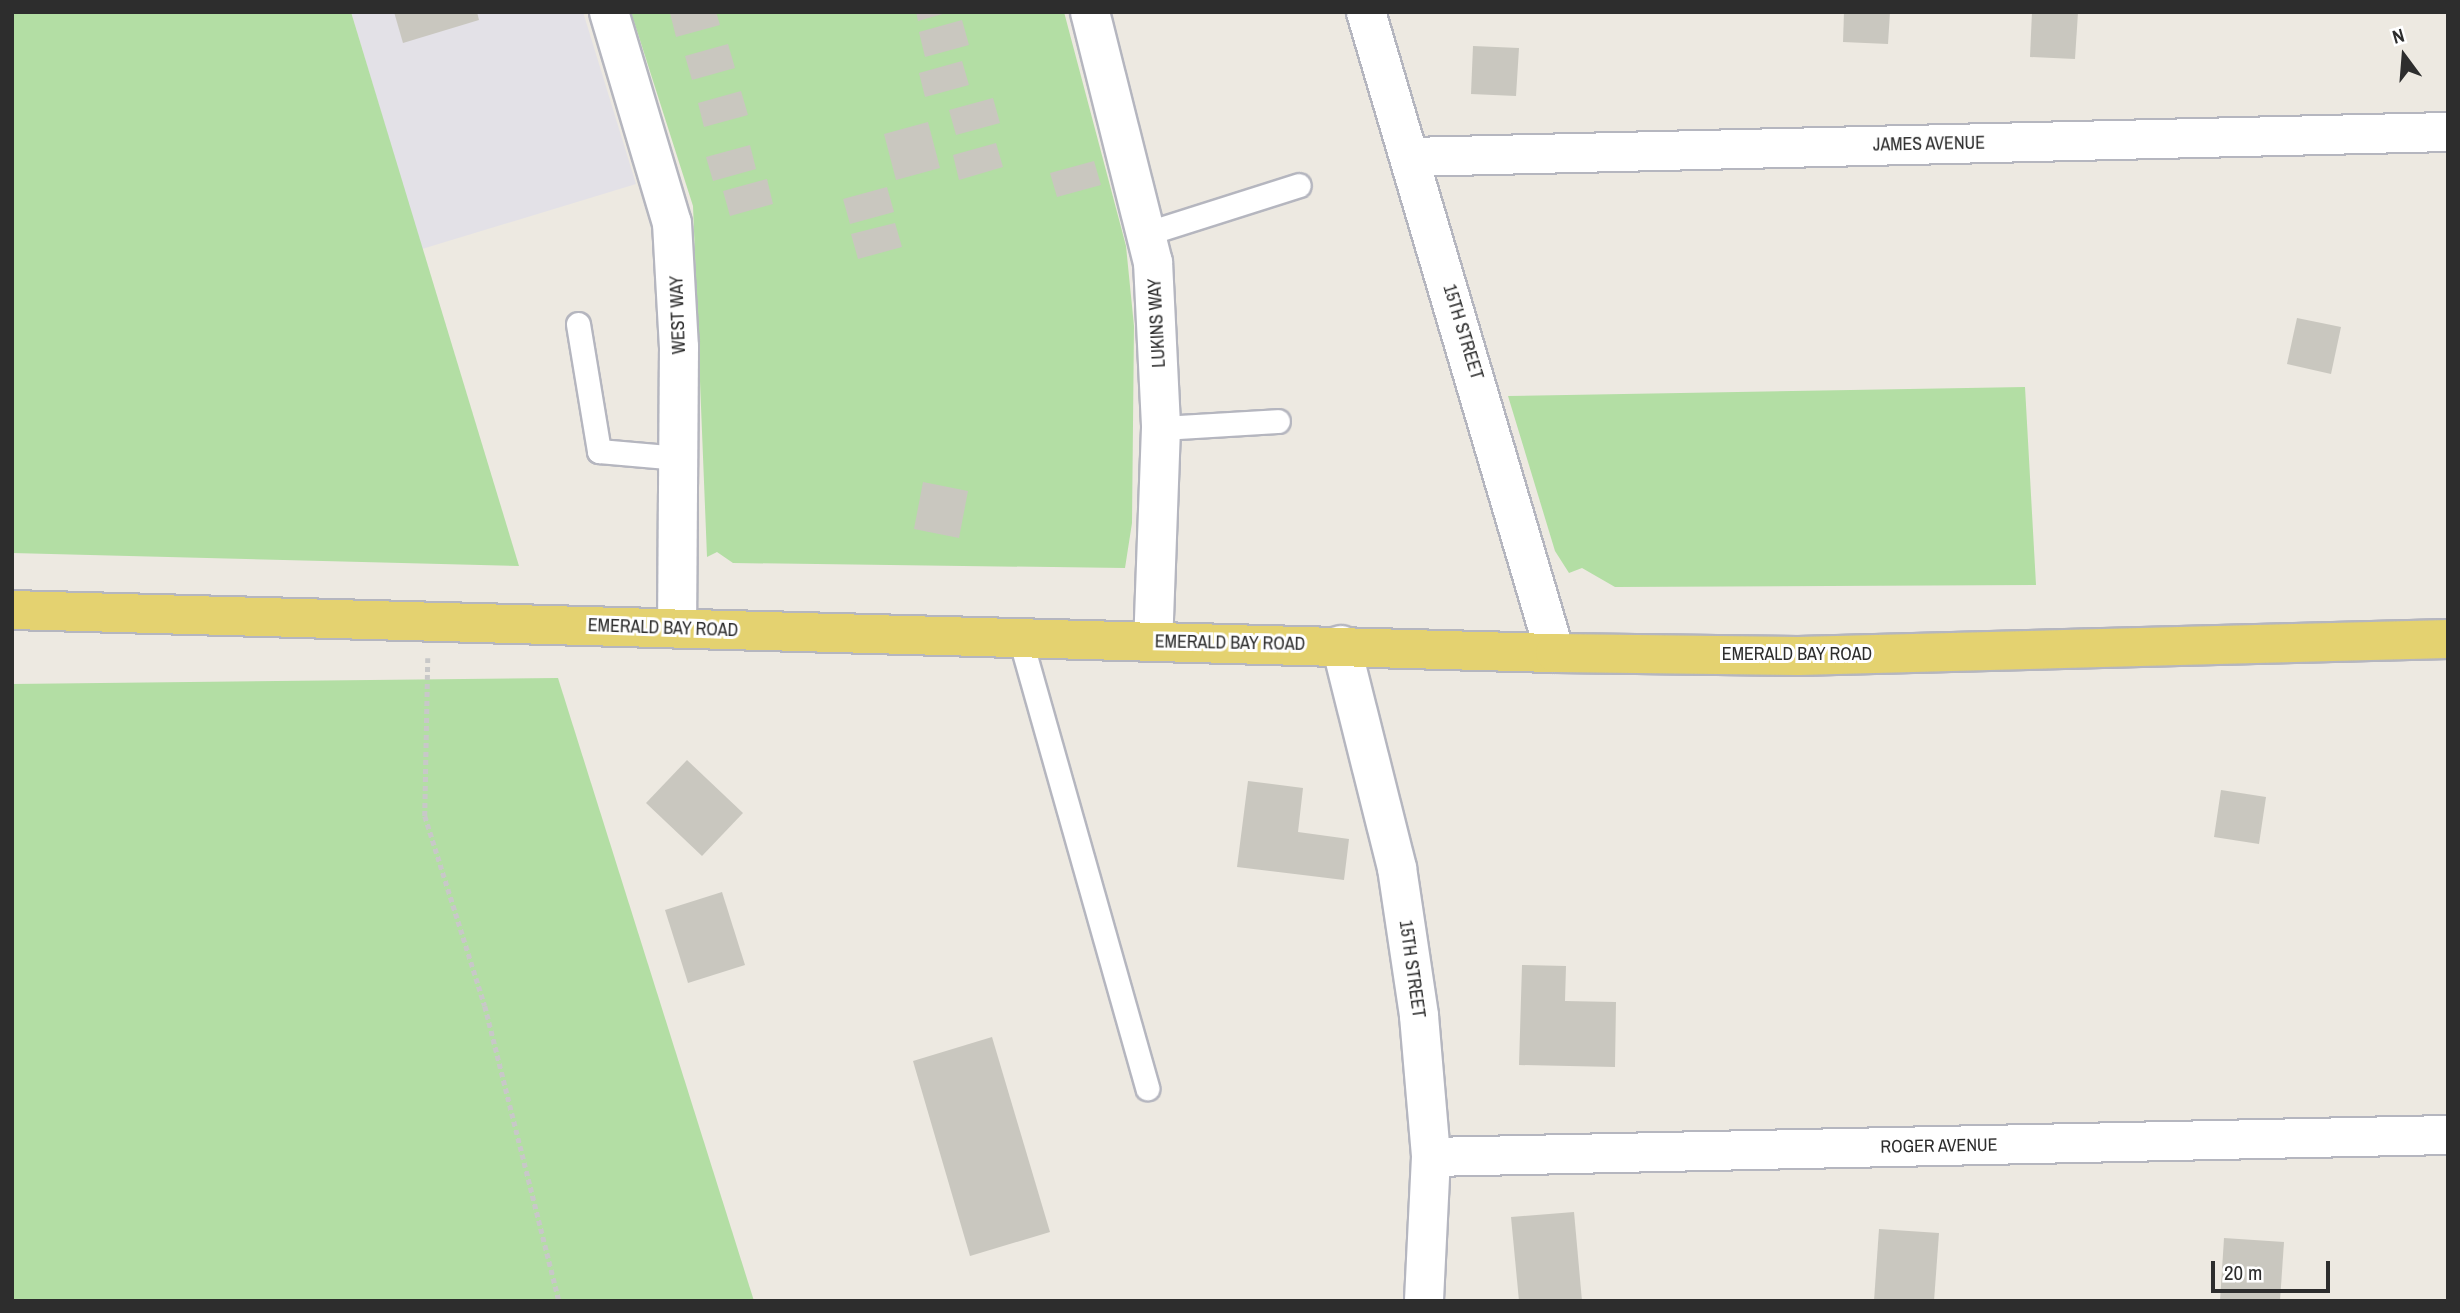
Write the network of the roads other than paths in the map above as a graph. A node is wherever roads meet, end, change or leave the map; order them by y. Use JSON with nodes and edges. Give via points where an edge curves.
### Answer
{"nodes":[{"id":1,"x":609,"y":12,"type":"edge"},
{"id":2,"x":1090,"y":12,"type":"edge"},
{"id":3,"x":1366,"y":12,"type":"edge"},
{"id":4,"x":2448,"y":132,"type":"edge"},
{"id":5,"x":1410,"y":157,"type":"junction"},
{"id":6,"x":1299,"y":185,"type":"dead end"},
{"id":7,"x":1147,"y":233,"type":"junction"},
{"id":8,"x":578,"y":324,"type":"dead end"},
{"id":9,"x":1278,"y":421,"type":"dead end"},
{"id":10,"x":1161,"y":428,"type":"junction"},
{"id":11,"x":679,"y":458,"type":"junction"},
{"id":12,"x":12,"y":610,"type":"edge"},
{"id":13,"x":677,"y":628,"type":"junction"},
{"id":14,"x":1020,"y":638,"type":"junction"},
{"id":15,"x":2448,"y":639,"type":"edge"},
{"id":16,"x":1153,"y":642,"type":"junction"},
{"id":17,"x":1341,"y":645,"type":"junction"},
{"id":18,"x":1555,"y":653,"type":"junction"},
{"id":19,"x":1147,"y":1088,"type":"dead end"},
{"id":20,"x":2448,"y":1135,"type":"edge"},
{"id":21,"x":1431,"y":1157,"type":"junction"},
{"id":22,"x":1424,"y":1301,"type":"edge"}],
"edges":[{"from":1,"to":11,"type":"street","name":"WEST WAY","via":[[672,223]]},
{"from":2,"to":7,"type":"street","name":"LUKINS WAY"},
{"from":3,"to":5,"type":"street","name":"15TH STREET"},
{"from":4,"to":5,"type":"street","name":"JAMES AVENUE"},
{"from":5,"to":18,"type":"street","name":"15TH STREET"},
{"from":6,"to":7,"type":"lane"},
{"from":7,"to":10,"type":"street","name":"LUKINS WAY","via":[[1159,328]]},
{"from":8,"to":11,"type":"lane","via":[[599,451]]},
{"from":9,"to":10,"type":"lane"},
{"from":10,"to":16,"type":"street","name":"LUKINS WAY"},
{"from":11,"to":13,"type":"street","name":"WEST WAY"},
{"from":12,"to":13,"type":"main road","name":"EMERALD BAY ROAD"},
{"from":13,"to":14,"type":"main road","name":"EMERALD BAY ROAD"},
{"from":14,"to":16,"type":"main road","name":"EMERALD BAY ROAD"},
{"from":14,"to":19,"type":"lane"},
{"from":15,"to":18,"type":"main road","name":"EMERALD BAY ROAD","via":[[1798,656]]},
{"from":16,"to":17,"type":"main road","name":"EMERALD BAY ROAD"},
{"from":17,"to":18,"type":"main road","name":"EMERALD BAY ROAD"},
{"from":17,"to":21,"type":"street","name":"15TH STREET","via":[[1397,868],[1419,1016]]},
{"from":20,"to":21,"type":"street","name":"ROGER AVENUE"},
{"from":21,"to":22,"type":"street","name":"15TH STREET"}]}
